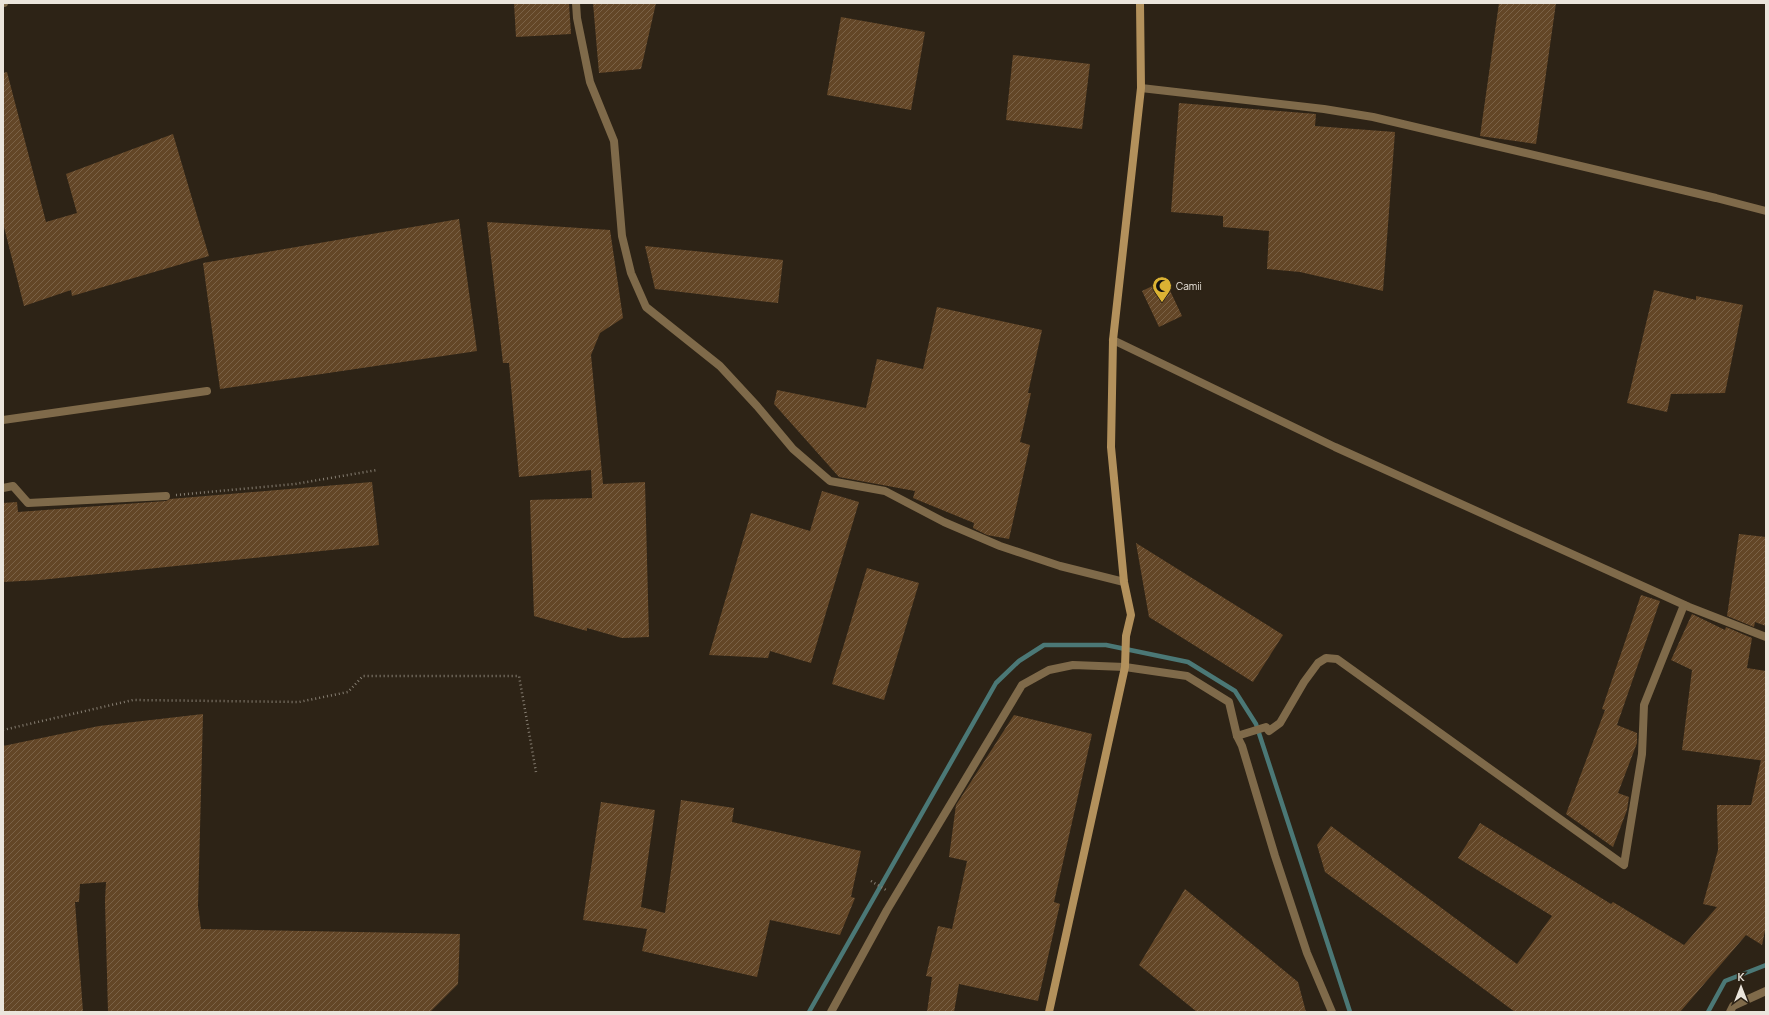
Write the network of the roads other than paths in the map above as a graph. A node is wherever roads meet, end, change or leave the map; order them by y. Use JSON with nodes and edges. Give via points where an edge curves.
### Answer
{"nodes":[{"id":1,"x":576,"y":3,"type":"edge"},
{"id":2,"x":1140,"y":3,"type":"edge"},
{"id":3,"x":1141,"y":88,"type":"junction"},
{"id":4,"x":1766,"y":211,"type":"edge"},
{"id":5,"x":1113,"y":340,"type":"junction"},
{"id":6,"x":207,"y":391,"type":"dead end"},
{"id":7,"x":3,"y":420,"type":"edge"},
{"id":8,"x":3,"y":488,"type":"edge"},
{"id":9,"x":166,"y":496,"type":"road end"},
{"id":10,"x":1124,"y":582,"type":"junction"},
{"id":11,"x":1684,"y":605,"type":"junction"},
{"id":12,"x":1766,"y":637,"type":"edge"},
{"id":13,"x":1125,"y":663,"type":"junction"},
{"id":14,"x":1237,"y":736,"type":"junction"},
{"id":15,"x":1766,"y":991,"type":"edge"},
{"id":16,"x":832,"y":1012,"type":"edge"},
{"id":17,"x":1049,"y":1012,"type":"edge"},
{"id":18,"x":1332,"y":1012,"type":"edge"},
{"id":19,"x":1730,"y":1012,"type":"edge"}],
"edges":[{"from":1,"to":10,"type":"street","via":[[590,82],[614,141],[622,236],[631,274],[646,307],[720,366],[793,449],[830,481],[885,491],[944,522],[1000,546],[1060,566]]},
{"from":2,"to":3,"type":"street"},
{"from":3,"to":4,"type":"street","via":[[1373,117]]},
{"from":3,"to":5,"type":"street"},
{"from":5,"to":10,"type":"street","via":[[1111,447]]},
{"from":5,"to":11,"type":"street","via":[[1335,447]]},
{"from":6,"to":7,"type":"street"},
{"from":8,"to":9,"type":"street","via":[[13,486],[28,503]]},
{"from":10,"to":13,"type":"street","via":[[1131,615],[1126,636]]},
{"from":11,"to":12,"type":"street"},
{"from":11,"to":14,"type":"street","via":[[1644,704],[1642,754],[1624,865],[1337,659],[1326,658],[1318,663],[1280,723],[1269,731],[1266,728]]},
{"from":13,"to":14,"type":"street","via":[[1187,676],[1229,702]]},
{"from":13,"to":16,"type":"street","via":[[1073,664],[1049,670],[1022,685],[896,895]]},
{"from":13,"to":17,"type":"street"},
{"from":14,"to":18,"type":"street","via":[[1307,953]]},
{"from":15,"to":19,"type":"street","via":[[1733,1006]]}]}
